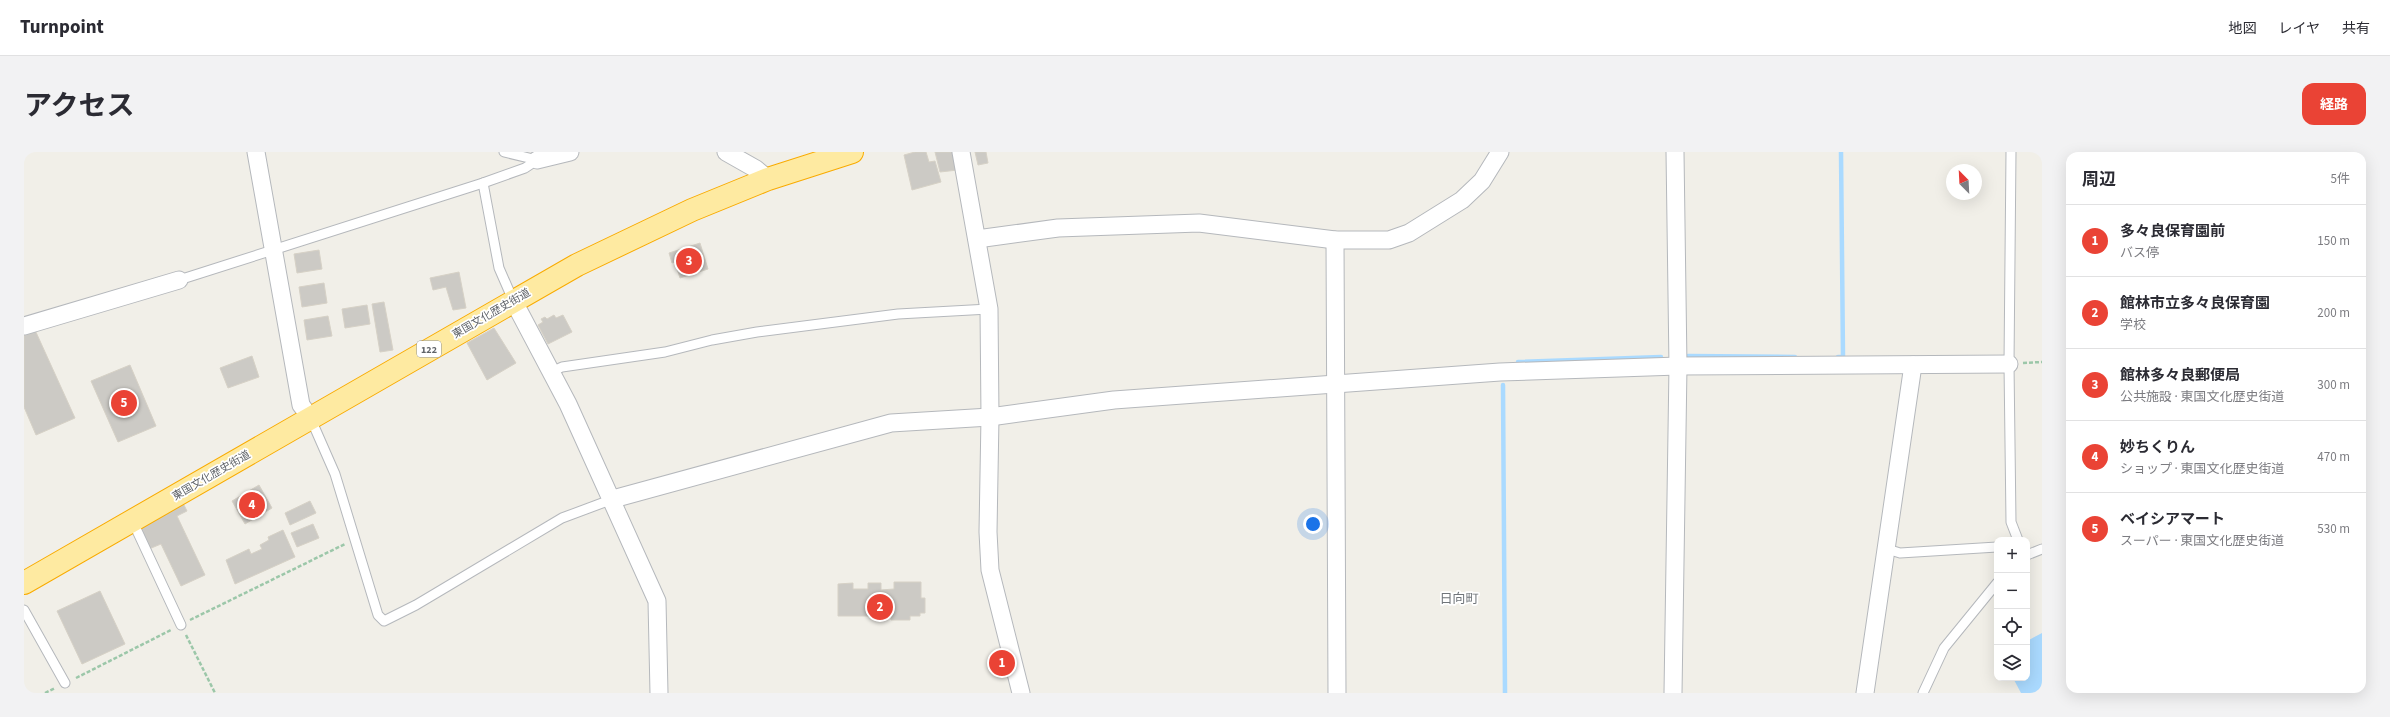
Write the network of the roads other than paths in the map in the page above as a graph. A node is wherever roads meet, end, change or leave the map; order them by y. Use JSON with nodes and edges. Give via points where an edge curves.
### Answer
{"nodes":[{"id":1,"x":256,"y":152,"type":"edge"},
{"id":2,"x":504,"y":152,"type":"edge"},
{"id":3,"x":570,"y":152,"type":"edge"},
{"id":4,"x":726,"y":152,"type":"edge"},
{"id":5,"x":852,"y":152,"type":"edge"},
{"id":6,"x":961,"y":152,"type":"edge"},
{"id":7,"x":1500,"y":152,"type":"edge"},
{"id":8,"x":1675,"y":152,"type":"edge"},
{"id":9,"x":2011,"y":152,"type":"edge"},
{"id":10,"x":537,"y":160,"type":"junction"},
{"id":11,"x":768,"y":179,"type":"junction"},
{"id":12,"x":483,"y":183,"type":"junction"},
{"id":13,"x":977,"y":239,"type":"junction"},
{"id":14,"x":1335,"y":240,"type":"junction"},
{"id":15,"x":273,"y":250,"type":"junction"},
{"id":16,"x":179,"y":280,"type":"joint"},
{"id":17,"x":513,"y":300,"type":"junction"},
{"id":18,"x":989,"y":309,"type":"junction"},
{"id":19,"x":24,"y":326,"type":"edge"},
{"id":20,"x":2009,"y":364,"type":"junction"},
{"id":21,"x":1913,"y":365,"type":"junction"},
{"id":22,"x":1678,"y":366,"type":"junction"},
{"id":23,"x":551,"y":372,"type":"junction"},
{"id":24,"x":1336,"y":382,"type":"junction"},
{"id":25,"x":310,"y":417,"type":"junction"},
{"id":26,"x":990,"y":417,"type":"junction"},
{"id":27,"x":613,"y":499,"type":"junction"},
{"id":28,"x":132,"y":520,"type":"junction"},
{"id":29,"x":2017,"y":537,"type":"edge"},
{"id":30,"x":1994,"y":547,"type":"edge"},
{"id":31,"x":1887,"y":549,"type":"junction"},
{"id":32,"x":2042,"y":549,"type":"edge"},
{"id":33,"x":2030,"y":553,"type":"edge"},
{"id":34,"x":24,"y":583,"type":"edge"},
{"id":35,"x":1994,"y":587,"type":"edge"},
{"id":36,"x":24,"y":610,"type":"edge"},
{"id":37,"x":181,"y":625,"type":"road end"},
{"id":38,"x":65,"y":683,"type":"road end"},
{"id":39,"x":659,"y":693,"type":"edge"},
{"id":40,"x":1022,"y":693,"type":"edge"},
{"id":41,"x":1337,"y":693,"type":"edge"},
{"id":42,"x":1673,"y":693,"type":"edge"},
{"id":43,"x":1865,"y":693,"type":"edge"},
{"id":44,"x":1923,"y":693,"type":"edge"}],
"edges":[{"from":1,"to":15,"type":"street"},
{"from":2,"to":10,"type":"lane"},
{"from":3,"to":10,"type":"street"},
{"from":4,"to":11,"type":"street"},
{"from":5,"to":11,"type":"highway","name":"東国文化歴史街道","number":"122"},
{"from":6,"to":13,"type":"street"},
{"from":7,"to":14,"type":"street","via":[[1482,181],[1462,200],[1409,232],[1389,240]]},
{"from":8,"to":22,"type":"street"},
{"from":9,"to":20,"type":"lane"},
{"from":10,"to":12,"type":"lane","via":[[525,168]]},
{"from":11,"to":17,"type":"highway","name":"東国文化歴史街道","number":"122","via":[[628,239]]},
{"from":12,"to":15,"type":"lane"},
{"from":12,"to":17,"type":"lane","via":[[499,268]]},
{"from":13,"to":14,"type":"street","via":[[1058,228],[1199,224]]},
{"from":13,"to":18,"type":"street"},
{"from":14,"to":24,"type":"street"},
{"from":15,"to":16,"type":"lane"},
{"from":15,"to":25,"type":"street","via":[[301,405]]},
{"from":16,"to":19,"type":"street"},
{"from":17,"to":23,"type":"street"},
{"from":17,"to":25,"type":"highway","name":"東国文化歴史街道","number":"122"},
{"from":18,"to":23,"type":"lane","via":[[898,314],[757,332],[665,352],[562,366]]},
{"from":18,"to":26,"type":"street"},
{"from":20,"to":21,"type":"street"},
{"from":20,"to":29,"type":"lane","via":[[2011,522]]},
{"from":21,"to":22,"type":"street"},
{"from":21,"to":31,"type":"street"},
{"from":22,"to":24,"type":"street","via":[[1500,372]]},
{"from":22,"to":42,"type":"street"},
{"from":23,"to":27,"type":"street"},
{"from":24,"to":26,"type":"street","via":[[1114,400]]},
{"from":24,"to":41,"type":"street"},
{"from":25,"to":27,"type":"lane","via":[[335,474],[378,615],[384,621],[416,605],[562,518]]},
{"from":25,"to":28,"type":"highway","name":"東国文化歴史街道","number":"122"},
{"from":26,"to":27,"type":"street","via":[[891,423]]},
{"from":26,"to":40,"type":"street","via":[[990,570]]},
{"from":27,"to":39,"type":"street","via":[[657,601]]},
{"from":28,"to":34,"type":"highway","name":"東国文化歴史街道","number":"122"},
{"from":28,"to":37,"type":"lane"},
{"from":30,"to":31,"type":"lane","via":[[1900,553]]},
{"from":31,"to":43,"type":"street"},
{"from":32,"to":33,"type":"lane"},
{"from":35,"to":44,"type":"lane","via":[[1944,648]]},
{"from":36,"to":38,"type":"lane"}]}
